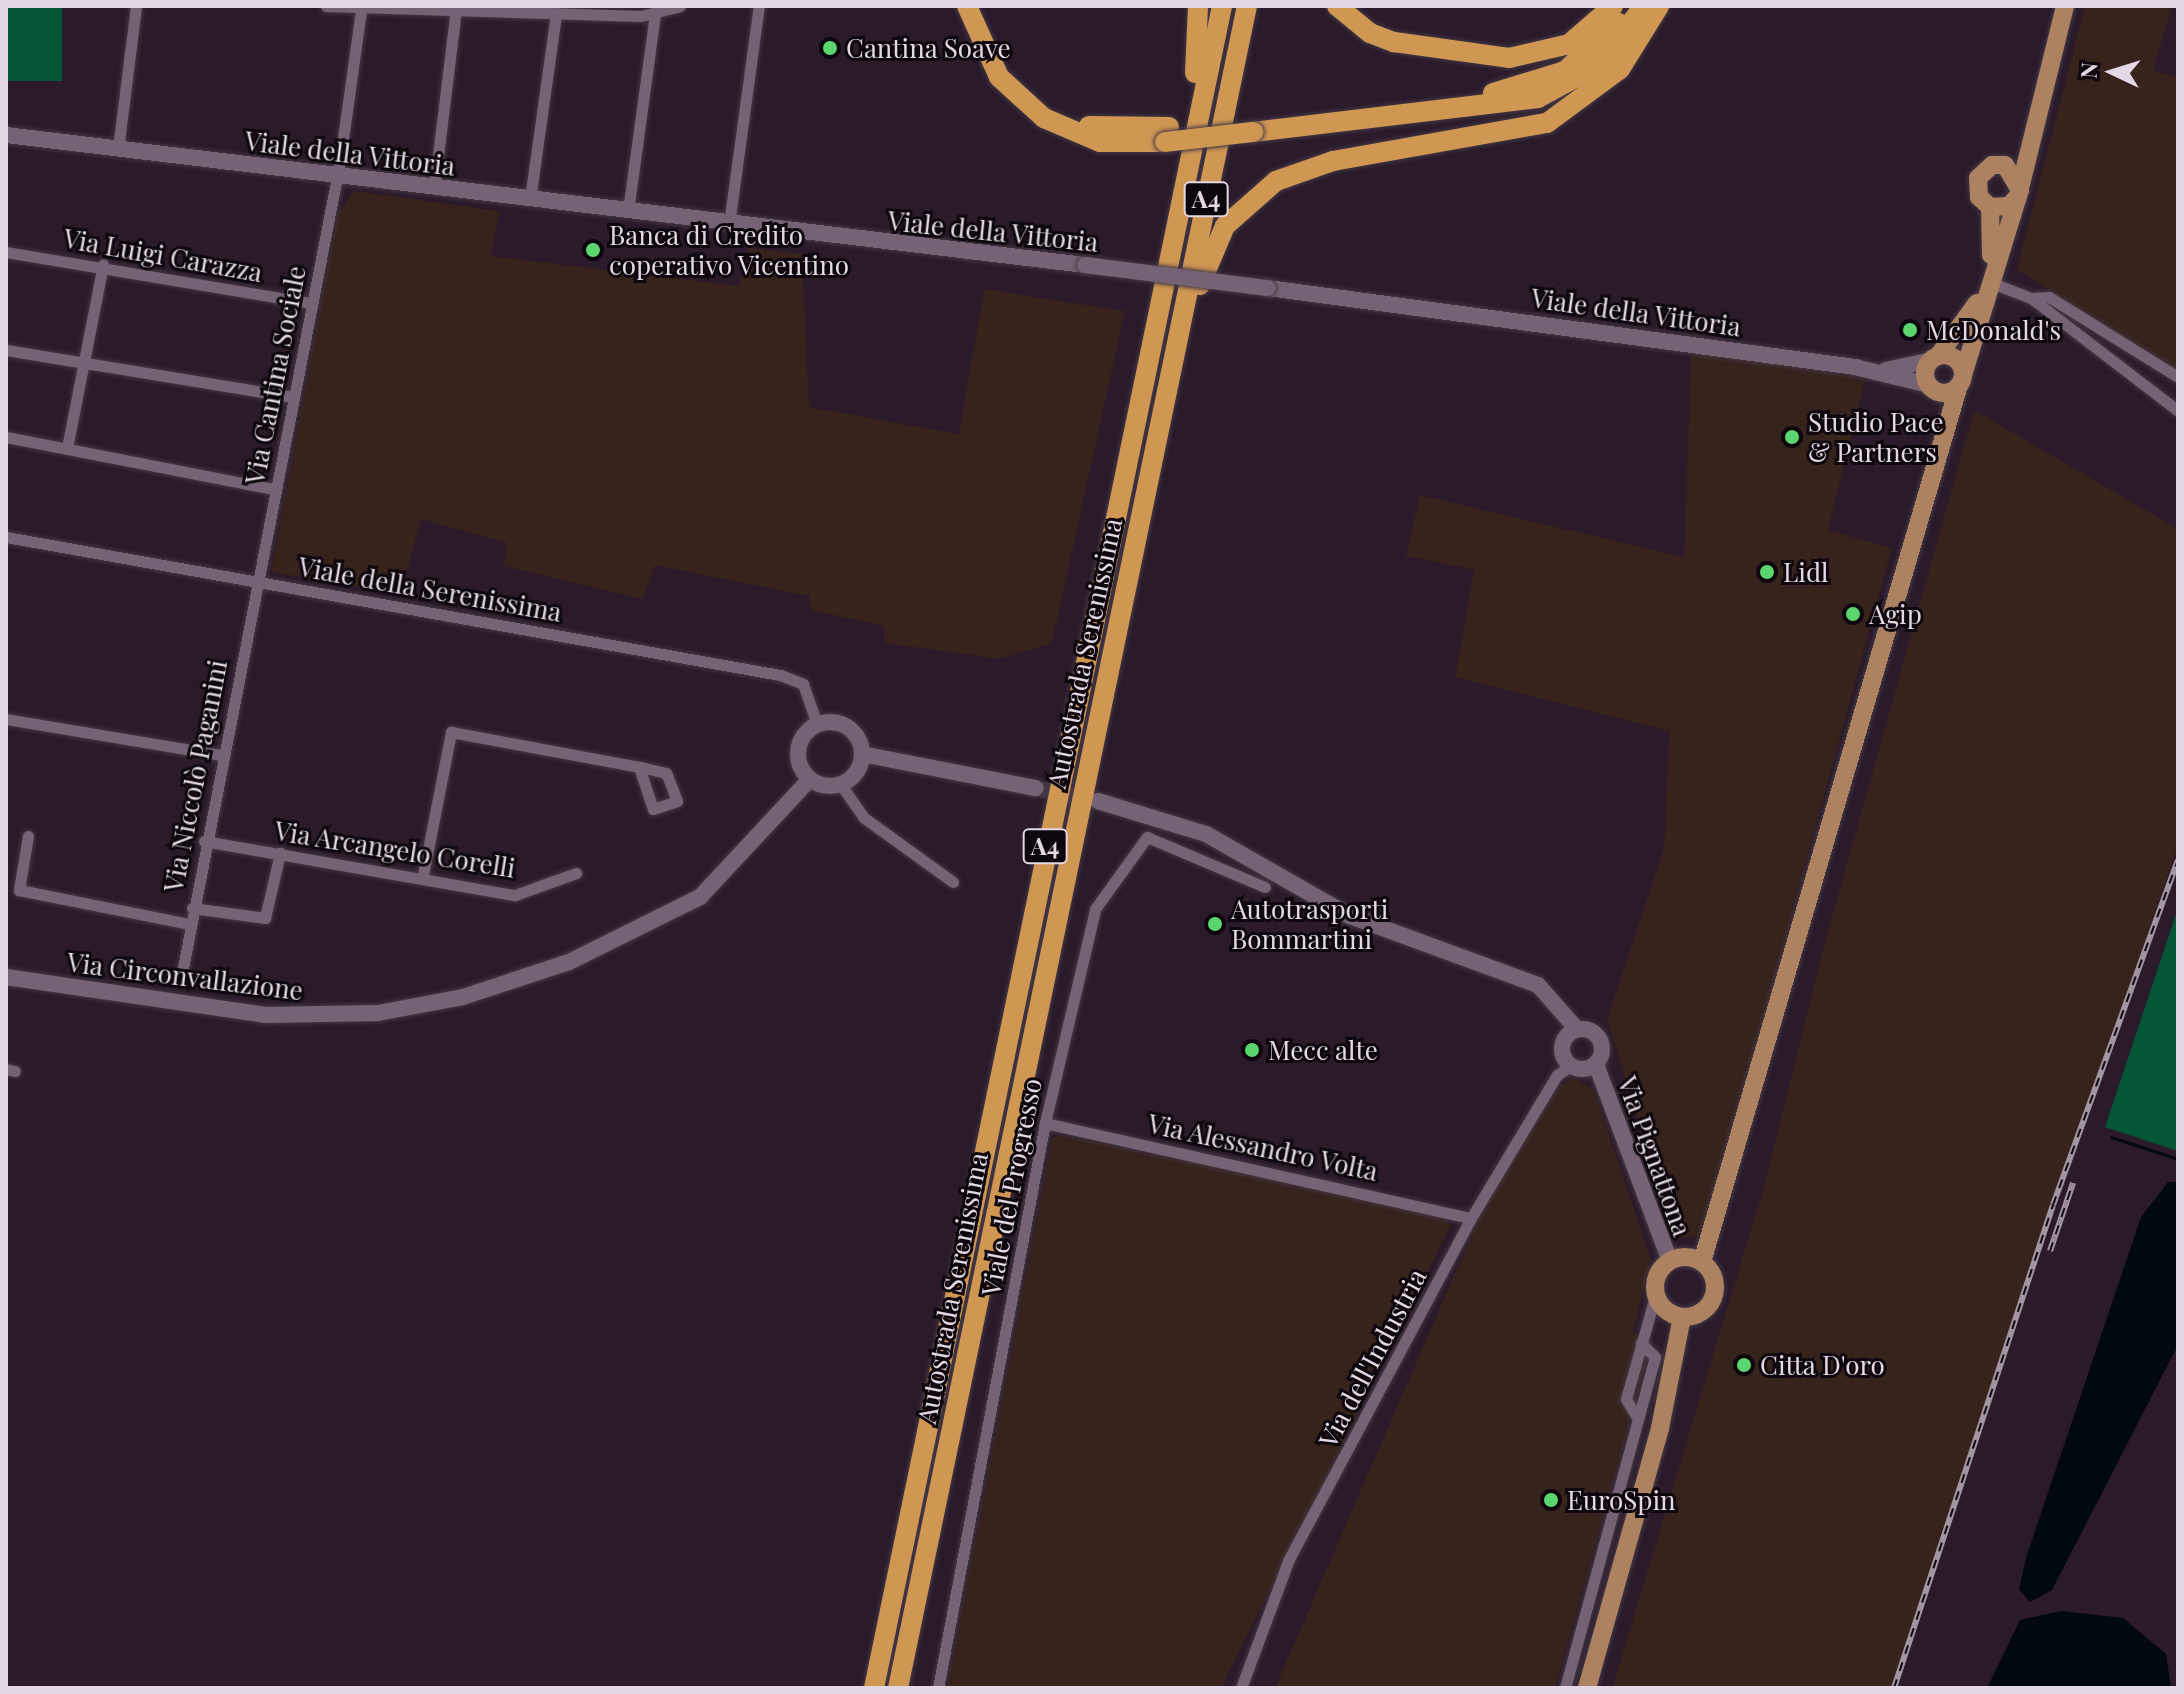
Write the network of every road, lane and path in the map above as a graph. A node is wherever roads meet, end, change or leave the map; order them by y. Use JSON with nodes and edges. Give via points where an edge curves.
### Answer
{"nodes":[{"id":1,"x":136,"y":6,"type":"edge"},
{"id":2,"x":326,"y":6,"type":"edge"},
{"id":3,"x":680,"y":6,"type":"edge"},
{"id":4,"x":759,"y":6,"type":"edge"},
{"id":5,"x":967,"y":6,"type":"edge"},
{"id":6,"x":981,"y":6,"type":"edge"},
{"id":7,"x":1198,"y":6,"type":"edge"},
{"id":8,"x":1222,"y":6,"type":"edge"},
{"id":9,"x":1247,"y":6,"type":"edge"},
{"id":10,"x":1337,"y":6,"type":"edge"},
{"id":11,"x":1613,"y":6,"type":"edge"},
{"id":12,"x":1629,"y":6,"type":"edge"},
{"id":13,"x":1644,"y":6,"type":"edge"},
{"id":14,"x":1659,"y":6,"type":"edge"},
{"id":15,"x":2065,"y":6,"type":"edge"},
{"id":16,"x":361,"y":10,"type":"junction"},
{"id":17,"x":456,"y":10,"type":"junction"},
{"id":18,"x":556,"y":13,"type":"junction"},
{"id":19,"x":655,"y":14,"type":"junction"},
{"id":20,"x":1253,"y":125,"type":"junction"},
{"id":21,"x":2035,"y":125,"type":"junction"},
{"id":22,"x":1167,"y":134,"type":"junction"},
{"id":23,"x":6,"y":135,"type":"edge"},
{"id":24,"x":1194,"y":138,"type":"junction"},
{"id":25,"x":118,"y":149,"type":"junction"},
{"id":26,"x":1998,"y":164,"type":"junction"},
{"id":27,"x":1188,"y":169,"type":"junction"},
{"id":28,"x":337,"y":176,"type":"junction"},
{"id":29,"x":434,"y":188,"type":"junction"},
{"id":30,"x":2020,"y":190,"type":"junction"},
{"id":31,"x":530,"y":199,"type":"junction"},
{"id":32,"x":1990,"y":207,"type":"junction"},
{"id":33,"x":628,"y":211,"type":"junction"},
{"id":34,"x":729,"y":224,"type":"junction"},
{"id":35,"x":6,"y":252,"type":"edge"},
{"id":36,"x":103,"y":265,"type":"junction"},
{"id":37,"x":1992,"y":283,"type":"junction"},
{"id":38,"x":2031,"y":298,"type":"junction"},
{"id":39,"x":312,"y":303,"type":"junction"},
{"id":40,"x":6,"y":350,"type":"edge"},
{"id":41,"x":1935,"y":358,"type":"junction"},
{"id":42,"x":82,"y":360,"type":"junction"},
{"id":43,"x":1878,"y":371,"type":"junction"},
{"id":44,"x":2178,"y":377,"type":"edge"},
{"id":45,"x":1961,"y":380,"type":"junction"},
{"id":46,"x":1931,"y":387,"type":"junction"},
{"id":47,"x":1166,"y":392,"type":"junction"},
{"id":48,"x":293,"y":397,"type":"junction"},
{"id":49,"x":2178,"y":411,"type":"edge"},
{"id":50,"x":6,"y":437,"type":"edge"},
{"id":51,"x":1943,"y":440,"type":"junction"},
{"id":52,"x":67,"y":448,"type":"junction"},
{"id":53,"x":274,"y":489,"type":"junction"},
{"id":54,"x":6,"y":537,"type":"edge"},
{"id":55,"x":254,"y":582,"type":"junction"},
{"id":56,"x":6,"y":719,"type":"edge"},
{"id":57,"x":817,"y":724,"type":"junction"},
{"id":58,"x":862,"y":754,"type":"junction"},
{"id":59,"x":221,"y":755,"type":"junction"},
{"id":60,"x":639,"y":767,"type":"dead end"},
{"id":61,"x":809,"y":780,"type":"junction"},
{"id":62,"x":841,"y":785,"type":"junction"},
{"id":63,"x":1036,"y":788,"type":"tunnel mouth"},
{"id":64,"x":1098,"y":801,"type":"tunnel mouth"},
{"id":65,"x":28,"y":836,"type":"dead end"},
{"id":66,"x":204,"y":841,"type":"junction"},
{"id":67,"x":280,"y":853,"type":"junction"},
{"id":68,"x":576,"y":873,"type":"dead end"},
{"id":69,"x":423,"y":875,"type":"junction"},
{"id":70,"x":953,"y":882,"type":"dead end"},
{"id":71,"x":1265,"y":887,"type":"dead end"},
{"id":72,"x":192,"y":908,"type":"junction"},
{"id":73,"x":189,"y":924,"type":"junction"},
{"id":74,"x":7,"y":977,"type":"edge"},
{"id":75,"x":181,"y":978,"type":"dead end"},
{"id":76,"x":1574,"y":1026,"type":"junction"},
{"id":77,"x":1572,"y":1065,"type":"junction"},
{"id":78,"x":1597,"y":1067,"type":"junction"},
{"id":79,"x":1045,"y":1123,"type":"junction"},
{"id":80,"x":1471,"y":1218,"type":"junction"},
{"id":81,"x":1670,"y":1261,"type":"junction"},
{"id":82,"x":1702,"y":1262,"type":"junction"},
{"id":83,"x":1656,"y":1293,"type":"junction"},
{"id":84,"x":1682,"y":1317,"type":"junction"},
{"id":85,"x":1641,"y":1343,"type":"junction"},
{"id":86,"x":1638,"y":1419,"type":"junction"},
{"id":87,"x":874,"y":1688,"type":"edge"},
{"id":88,"x":898,"y":1688,"type":"edge"},
{"id":89,"x":938,"y":1688,"type":"edge"},
{"id":90,"x":1241,"y":1688,"type":"edge"},
{"id":91,"x":1565,"y":1688,"type":"edge"},
{"id":92,"x":1587,"y":1688,"type":"edge"}],
"edges":[{"from":1,"to":25,"type":"street"},
{"from":2,"to":16,"type":"street"},
{"from":3,"to":19,"type":"street"},
{"from":4,"to":34,"type":"street"},
{"from":5,"to":22,"type":"highway","via":[[993,68],[1044,118],[1100,142]]},
{"from":6,"to":22,"type":"highway","via":[[1007,66],[1047,105],[1092,127]]},
{"from":7,"to":27,"type":"highway"},
{"from":8,"to":24,"type":"highway","name":"Autostrada Serenissima","number":"A4"},
{"from":9,"to":47,"type":"highway","name":"Autostrada Serenissima","number":"A4"},
{"from":10,"to":11,"type":"highway","via":[[1370,33],[1394,42],[1509,58],[1569,44]]},
{"from":12,"to":20,"type":"highway","via":[[1583,58],[1526,87]]},
{"from":13,"to":20,"type":"highway","via":[[1597,66],[1538,98]]},
{"from":14,"to":47,"type":"highway","via":[[1620,69],[1547,123],[1333,161],[1290,173],[1247,201],[1211,252]]},
{"from":15,"to":21,"type":"main road"},
{"from":16,"to":17,"type":"street"},
{"from":16,"to":28,"type":"street","name":"Via Cantina Sociale"},
{"from":17,"to":18,"type":"street"},
{"from":17,"to":29,"type":"street"},
{"from":18,"to":19,"type":"street"},
{"from":18,"to":31,"type":"street"},
{"from":19,"to":33,"type":"street"},
{"from":20,"to":22,"type":"highway"},
{"from":20,"to":24,"type":"highway","bridge":true},
{"from":21,"to":26,"type":"main road"},
{"from":21,"to":30,"type":"main road"},
{"from":22,"to":24,"type":"highway","bridge":true},
{"from":23,"to":25,"type":"street","name":"Viale della Vittoria"},
{"from":24,"to":27,"type":"highway","name":"Autostrada Serenissima","number":"A4"},
{"from":25,"to":28,"type":"street","name":"Viale della Vittoria"},
{"from":26,"to":30,"type":"main road","via":[[2011,167]]},
{"from":26,"to":32,"type":"main road","via":[[1976,184]]},
{"from":27,"to":87,"type":"highway","name":"Autostrada Serenissima","number":"A4"},
{"from":28,"to":29,"type":"street","name":"Viale della Vittoria"},
{"from":28,"to":39,"type":"street","name":"Via Cantina Sociale"},
{"from":29,"to":31,"type":"street","name":"Viale della Vittoria"},
{"from":30,"to":32,"type":"main road","via":[[2009,206]]},
{"from":30,"to":37,"type":"main road"},
{"from":31,"to":33,"type":"street","name":"Viale della Vittoria"},
{"from":32,"to":41,"type":"main road","via":[[1994,247],[1975,310]]},
{"from":33,"to":34,"type":"street","name":"Viale della Vittoria"},
{"from":34,"to":43,"type":"street","name":"Viale della Vittoria","bridge":true,"via":[[1268,288]]},
{"from":35,"to":36,"type":"street","name":"Via Luigi Carazza"},
{"from":36,"to":39,"type":"street","name":"Via Luigi Carazza"},
{"from":36,"to":42,"type":"street"},
{"from":37,"to":38,"type":"street"},
{"from":37,"to":45,"type":"main road"},
{"from":38,"to":44,"type":"street","via":[[2049,297]]},
{"from":38,"to":49,"type":"street"},
{"from":39,"to":48,"type":"street","name":"Via Cantina Sociale"},
{"from":40,"to":42,"type":"street"},
{"from":41,"to":43,"type":"street","name":"Viale della Vittoria"},
{"from":41,"to":45,"type":"main road","via":[[1957,361]]},
{"from":41,"to":46,"type":"main road"},
{"from":42,"to":48,"type":"street"},
{"from":42,"to":52,"type":"street"},
{"from":43,"to":46,"type":"street","name":"Viale della Vittoria"},
{"from":45,"to":46,"type":"main road"},
{"from":45,"to":51,"type":"main road"},
{"from":46,"to":51,"type":"main road"},
{"from":47,"to":88,"type":"highway","name":"Autostrada Serenissima","number":"A4"},
{"from":48,"to":53,"type":"street","name":"Via Cantina Sociale"},
{"from":50,"to":52,"type":"street"},
{"from":51,"to":82,"type":"main road"},
{"from":52,"to":53,"type":"street"},
{"from":53,"to":55,"type":"street","name":"Via Cantina Sociale"},
{"from":54,"to":55,"type":"street","name":"Viale della Serenissima"},
{"from":55,"to":57,"type":"street","name":"Viale della Serenissima","via":[[794,679]]},
{"from":55,"to":59,"type":"street","name":"Via Niccolò Paganini"},
{"from":56,"to":59,"type":"street"},
{"from":57,"to":58,"type":"street","via":[[848,727]]},
{"from":57,"to":61,"type":"street","via":[[798,749]]},
{"from":58,"to":62,"type":"street","via":[[857,773]]},
{"from":58,"to":63,"type":"street"},
{"from":59,"to":66,"type":"street","name":"Via Niccolò Paganini"},
{"from":60,"to":69,"type":"street","via":[[451,732]]},
{"from":61,"to":62,"type":"street"},
{"from":61,"to":74,"type":"street","name":"Via Circonvallazione","via":[[700,897],[569,962],[463,997],[378,1013],[265,1015]]},
{"from":62,"to":70,"type":"street","via":[[863,817]]},
{"from":64,"to":76,"type":"street","via":[[1206,834],[1350,916],[1538,985]]},
{"from":65,"to":73,"type":"street","via":[[19,890]]},
{"from":66,"to":67,"type":"street","name":"Via Arcangelo Corelli"},
{"from":66,"to":72,"type":"street","name":"Via Niccolò Paganini"},
{"from":67,"to":69,"type":"street","name":"Via Arcangelo Corelli"},
{"from":67,"to":72,"type":"street","via":[[265,918]]},
{"from":68,"to":69,"type":"street","name":"Via Arcangelo Corelli","via":[[515,895]]},
{"from":71,"to":79,"type":"street","name":"Viale del Progresso","via":[[1147,837],[1095,909]]},
{"from":72,"to":73,"type":"street","name":"Via Niccolò Paganini"},
{"from":73,"to":75,"type":"street","name":"Via Niccolò Paganini"},
{"from":76,"to":77,"type":"street","via":[[1564,1039]]},
{"from":76,"to":78,"type":"street","name":"Via Pignattona","via":[[1591,1032]]},
{"from":77,"to":78,"type":"street","via":[[1582,1072]]},
{"from":77,"to":80,"type":"street","name":"Via dell'Industria","via":[[1557,1075]]},
{"from":78,"to":81,"type":"street","name":"Via Pignattona"},
{"from":79,"to":80,"type":"street","name":"Via Alessandro Volta"},
{"from":79,"to":89,"type":"street","name":"Viale del Progresso"},
{"from":80,"to":90,"type":"street","name":"Via dell'Industria","via":[[1289,1559]]},
{"from":81,"to":82,"type":"main road"},
{"from":81,"to":83,"type":"main road","via":[[1656,1278]]},
{"from":82,"to":84,"type":"main road","via":[[1715,1294],[1703,1312]]},
{"from":83,"to":84,"type":"main road","via":[[1665,1310]]},
{"from":83,"to":85,"type":"street"},
{"from":84,"to":92,"type":"main road","via":[[1660,1428]]},
{"from":85,"to":86,"type":"street","via":[[1626,1399]]},
{"from":85,"to":86,"type":"street","via":[[1655,1357]]},
{"from":86,"to":91,"type":"street"}]}
